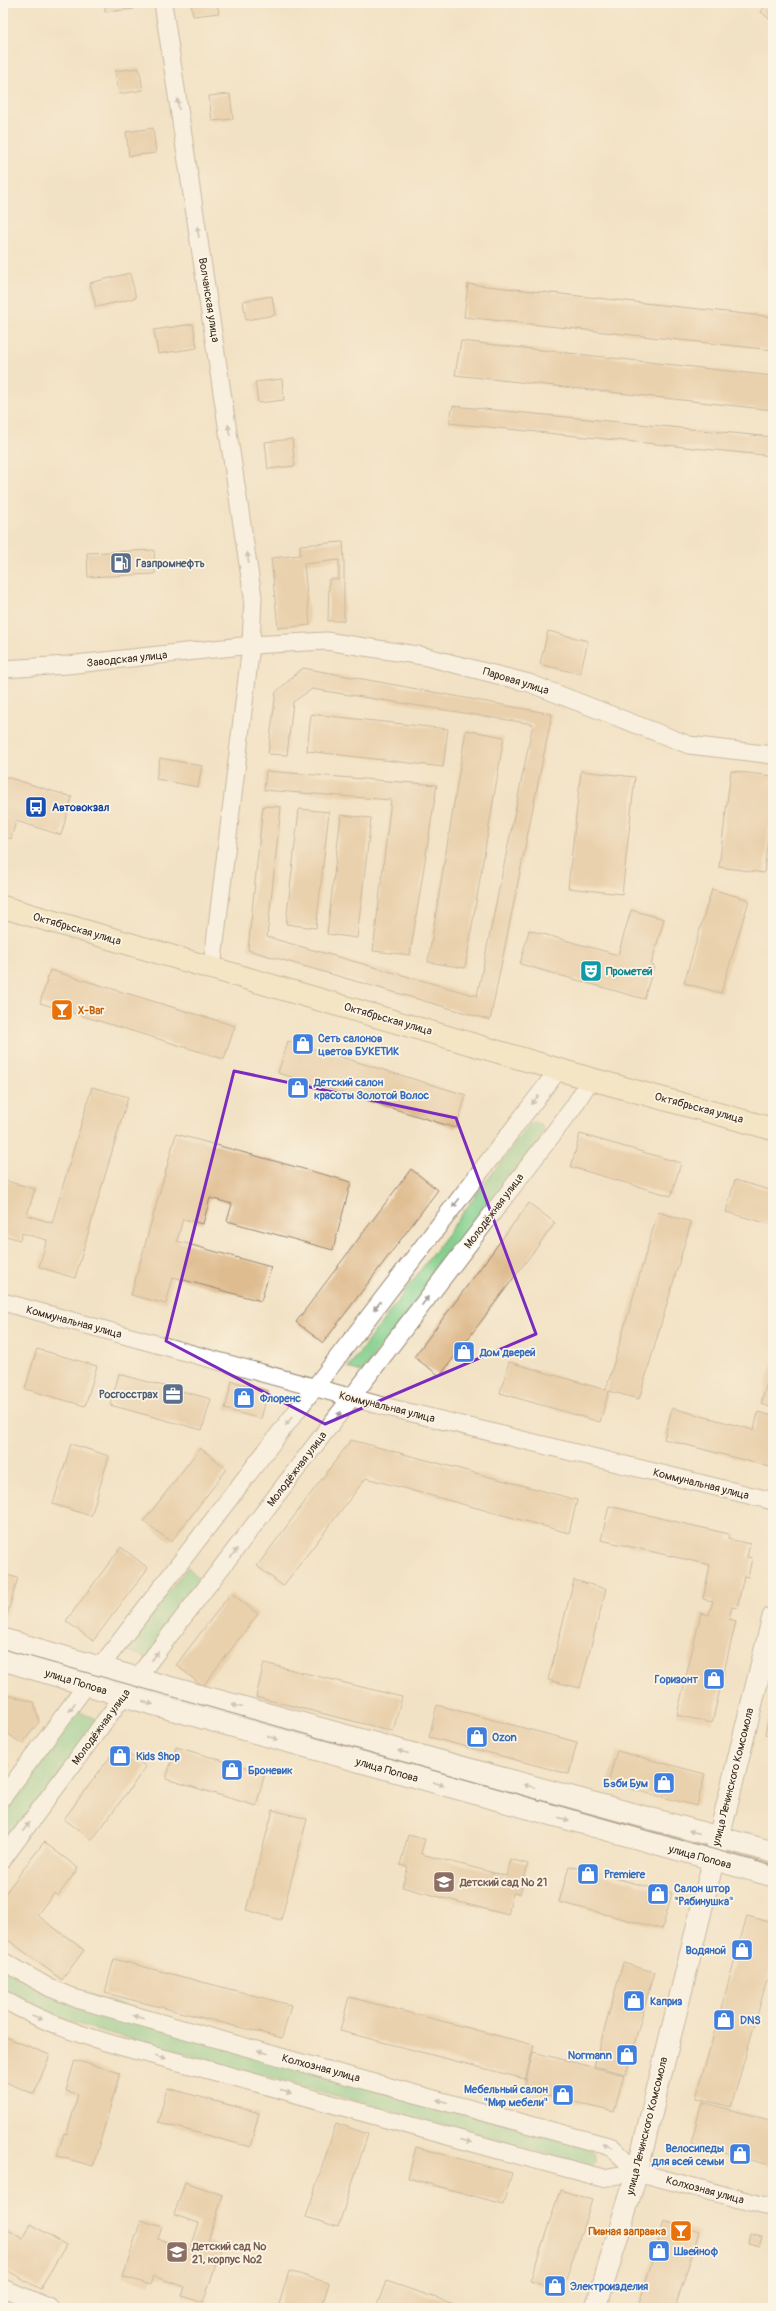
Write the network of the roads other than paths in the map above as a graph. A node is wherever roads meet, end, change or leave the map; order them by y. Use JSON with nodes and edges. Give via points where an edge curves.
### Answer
{"nodes":[{"id":1,"x":163,"y":3,"type":"edge"},
{"id":2,"x":251,"y":645,"type":"junction"},
{"id":3,"x":3,"y":669,"type":"edge"},
{"id":4,"x":773,"y":755,"type":"edge"},
{"id":5,"x":3,"y":907,"type":"edge"},
{"id":6,"x":212,"y":968,"type":"junction"},
{"id":7,"x":559,"y":1070,"type":"junction"},
{"id":8,"x":591,"y":1079,"type":"junction"},
{"id":9,"x":773,"y":1129,"type":"edge"},
{"id":10,"x":3,"y":1302,"type":"edge"},
{"id":11,"x":314,"y":1388,"type":"junction"},
{"id":12,"x":351,"y":1398,"type":"junction"},
{"id":13,"x":773,"y":1501,"type":"edge"},
{"id":14,"x":773,"y":1617,"type":"edge"},
{"id":15,"x":3,"y":1639,"type":"edge"},
{"id":16,"x":3,"y":1660,"type":"edge"},
{"id":17,"x":100,"y":1667,"type":"junction"},
{"id":18,"x":137,"y":1678,"type":"junction"},
{"id":19,"x":87,"y":1685,"type":"junction"},
{"id":20,"x":124,"y":1696,"type":"junction"},
{"id":21,"x":3,"y":1797,"type":"edge"},
{"id":22,"x":718,"y":1838,"type":"junction"},
{"id":23,"x":773,"y":1852,"type":"edge"},
{"id":24,"x":3,"y":1859,"type":"edge"},
{"id":25,"x":712,"y":1860,"type":"junction"},
{"id":26,"x":773,"y":1876,"type":"edge"},
{"id":27,"x":3,"y":1961,"type":"edge"},
{"id":28,"x":3,"y":1999,"type":"edge"},
{"id":29,"x":637,"y":2172,"type":"junction"},
{"id":30,"x":773,"y":2208,"type":"edge"},
{"id":31,"x":3,"y":2288,"type":"edge"},
{"id":32,"x":51,"y":2308,"type":"edge"},
{"id":33,"x":596,"y":2308,"type":"edge"}],
"edges":[{"from":2,"to":1,"type":"street","name":"Волчанская улица","one_way":true,"via":[[253,597]]},
{"from":2,"to":3,"type":"street","name":"Заводская улица","via":[[67,665]]},
{"from":2,"to":4,"type":"street","name":"Паровая улица","via":[[326,641],[422,656],[529,682],[689,745]]},
{"from":2,"to":6,"type":"street","name":"Волчанская улица"},
{"from":5,"to":6,"type":"main road","name":"Октябрьская улица"},
{"from":6,"to":7,"type":"main road","name":"Октябрьская улица"},
{"from":7,"to":8,"type":"main road","name":"Октябрьская улица"},
{"from":7,"to":11,"type":"street","one_way":true},
{"from":8,"to":9,"type":"main road","name":"Октябрьская улица"},
{"from":12,"to":8,"type":"street","name":"Молодёжная улица","one_way":true,"via":[[572,1109]]},
{"from":10,"to":11,"type":"street","name":"Коммунальная улица"},
{"from":11,"to":12,"type":"street","name":"Коммунальная улица"},
{"from":11,"to":17,"type":"street","one_way":true},
{"from":12,"to":13,"type":"street","name":"Коммунальная улица"},
{"from":18,"to":12,"type":"street","name":"Молодёжная улица","one_way":true},
{"from":14,"to":22,"type":"street","name":"улица Ленинского Комсомола"},
{"from":15,"to":17,"type":"street","name":"улица Попова"},
{"from":16,"to":19,"type":"street","name":"улица Попова"},
{"from":17,"to":18,"type":"street","name":"улица Попова"},
{"from":17,"to":19,"type":"street"},
{"from":18,"to":20,"type":"street","name":"Молодёжная улица"},
{"from":22,"to":18,"type":"street","name":"улица Попова","one_way":true},
{"from":19,"to":20,"type":"street","name":"улица Попова"},
{"from":19,"to":21,"type":"street","one_way":true},
{"from":24,"to":20,"type":"street","name":"Молодёжная улица","one_way":true},
{"from":20,"to":25,"type":"street","name":"улица Попова","one_way":true},
{"from":22,"to":23,"type":"street","name":"улица Попова"},
{"from":22,"to":25,"type":"street","name":"улица Ленинского Комсомола"},
{"from":25,"to":26,"type":"street","name":"улица Попова"},
{"from":25,"to":29,"type":"street","name":"улица Ленинского Комсомола"},
{"from":29,"to":27,"type":"street","name":"Колхозная улица","one_way":true,"via":[[612,2147],[323,2069],[78,1999],[50,1988]]},
{"from":28,"to":29,"type":"street","name":"Колхозная улица","one_way":true,"via":[[28,2015],[102,2040],[390,2121],[603,2178]]},
{"from":29,"to":30,"type":"street","name":"Колхозная улица"},
{"from":29,"to":33,"type":"street","name":"улица Ленинского Комсомола"},
{"from":31,"to":32,"type":"street"}]}
